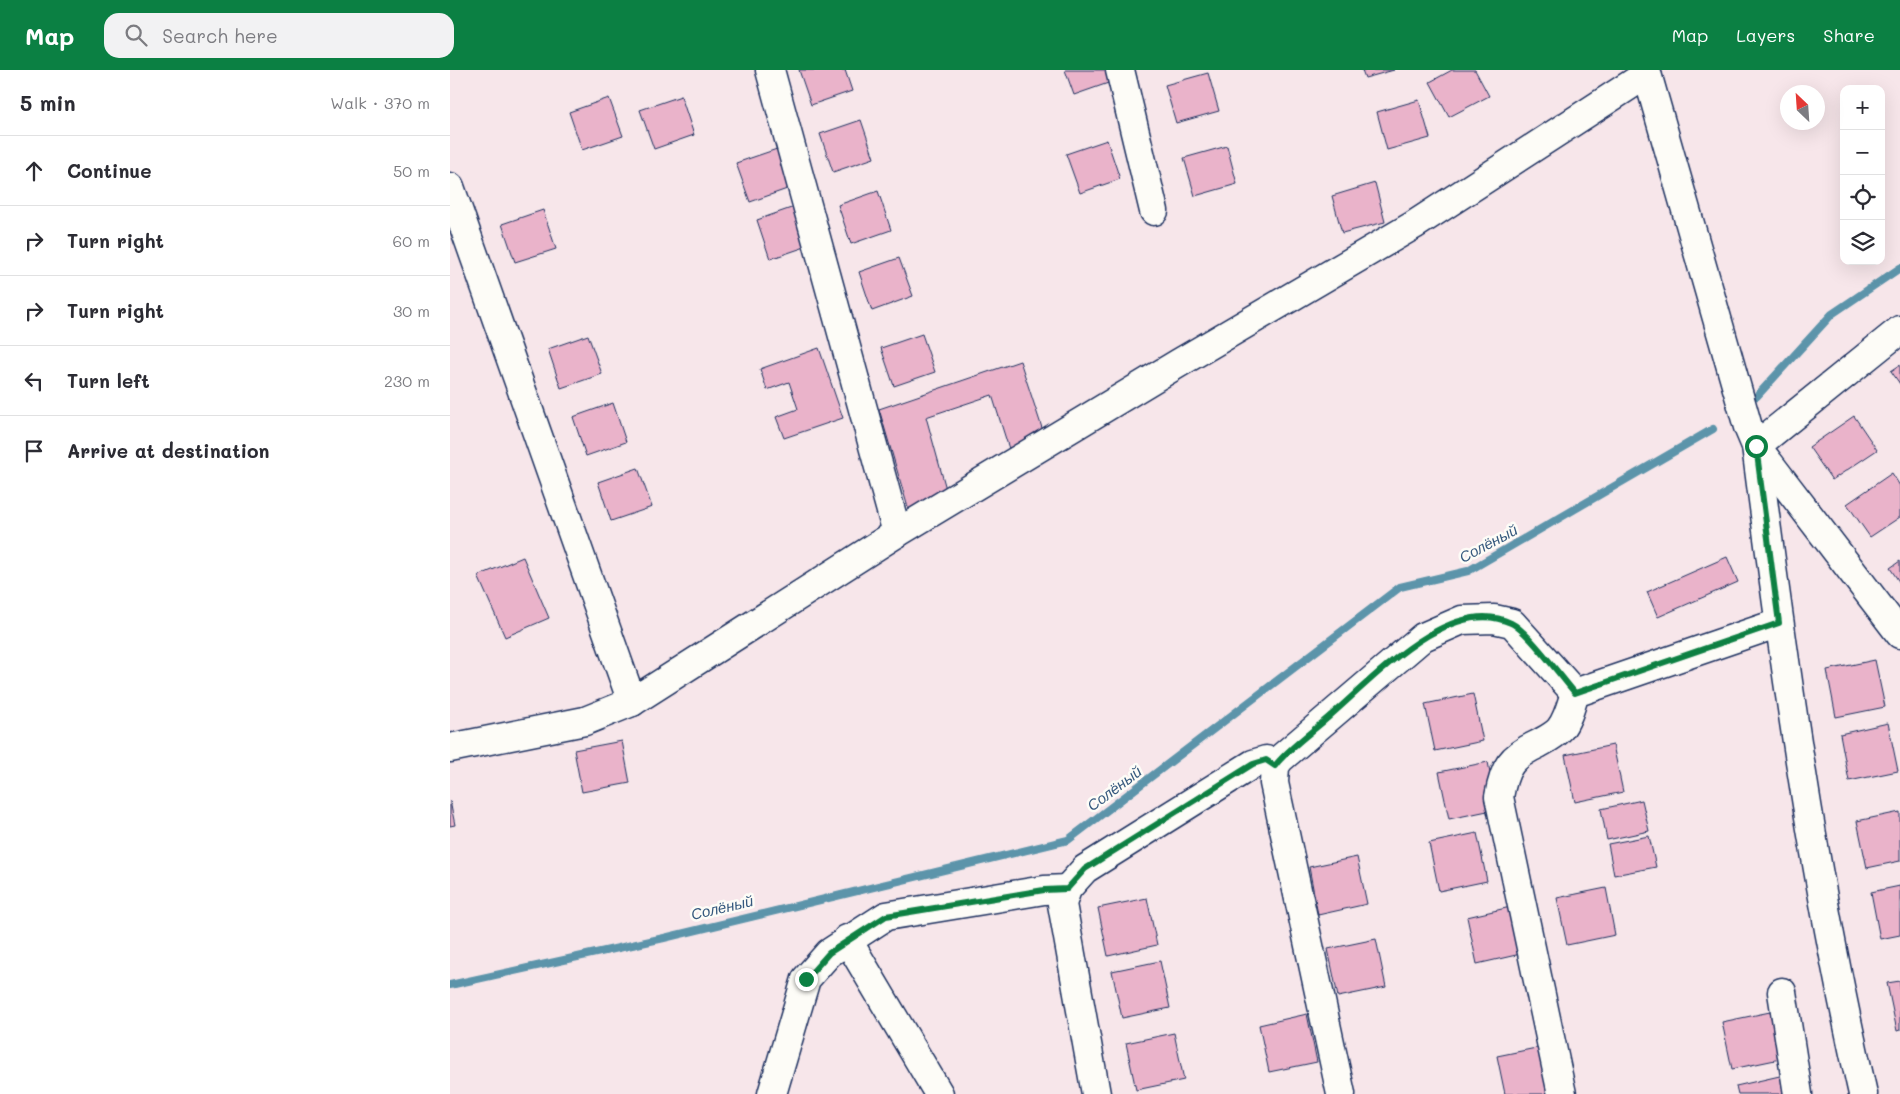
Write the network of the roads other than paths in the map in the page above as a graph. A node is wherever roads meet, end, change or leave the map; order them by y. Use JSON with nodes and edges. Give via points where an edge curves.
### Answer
{"nodes":[{"id":1,"x":770,"y":70,"type":"edge"},
{"id":2,"x":1120,"y":70,"type":"edge"},
{"id":3,"x":1647,"y":72,"type":"edge"},
{"id":4,"x":450,"y":187,"type":"edge"},
{"id":5,"x":1154,"y":211,"type":"dead end"},
{"id":6,"x":1900,"y":330,"type":"edge"},
{"id":7,"x":1756,"y":446,"type":"junction"},
{"id":8,"x":897,"y":533,"type":"junction"},
{"id":9,"x":1779,"y":623,"type":"junction"},
{"id":10,"x":1900,"y":634,"type":"edge"},
{"id":11,"x":1575,"y":693,"type":"junction"},
{"id":12,"x":632,"y":702,"type":"junction"},
{"id":13,"x":450,"y":748,"type":"edge"},
{"id":14,"x":1275,"y":766,"type":"junction"},
{"id":15,"x":1067,"y":889,"type":"junction"},
{"id":16,"x":847,"y":939,"type":"junction"},
{"id":17,"x":1782,"y":992,"type":"dead end"},
{"id":18,"x":772,"y":1094,"type":"edge"},
{"id":19,"x":938,"y":1094,"type":"edge"},
{"id":20,"x":1096,"y":1094,"type":"edge"},
{"id":21,"x":1342,"y":1094,"type":"edge"},
{"id":22,"x":1562,"y":1094,"type":"edge"},
{"id":23,"x":1798,"y":1094,"type":"edge"},
{"id":24,"x":1863,"y":1094,"type":"edge"}],
"edges":[{"from":1,"to":8,"type":"street"},
{"from":2,"to":5,"type":"street"},
{"from":3,"to":7,"type":"street"},
{"from":3,"to":8,"type":"street","via":[[1414,225]]},
{"from":4,"to":12,"type":"street"},
{"from":6,"to":7,"type":"street"},
{"from":7,"to":9,"type":"street"},
{"from":7,"to":10,"type":"street"},
{"from":8,"to":12,"type":"street"},
{"from":9,"to":11,"type":"street"},
{"from":9,"to":24,"type":"street","via":[[1817,874]]},
{"from":11,"to":14,"type":"street","via":[[1512,623],[1494,619],[1462,620],[1423,637]]},
{"from":11,"to":22,"type":"street","via":[[1560,729],[1511,761],[1506,768],[1499,797]]},
{"from":12,"to":13,"type":"street","via":[[585,721]]},
{"from":14,"to":15,"type":"street","via":[[1266,760],[1253,764],[1085,869]]},
{"from":14,"to":21,"type":"street","via":[[1274,783]]},
{"from":15,"to":16,"type":"street","via":[[886,916]]},
{"from":15,"to":20,"type":"street","via":[[1062,904]]},
{"from":16,"to":18,"type":"street","via":[[829,953],[806,979]]},
{"from":16,"to":19,"type":"street"},
{"from":17,"to":23,"type":"street"}]}
